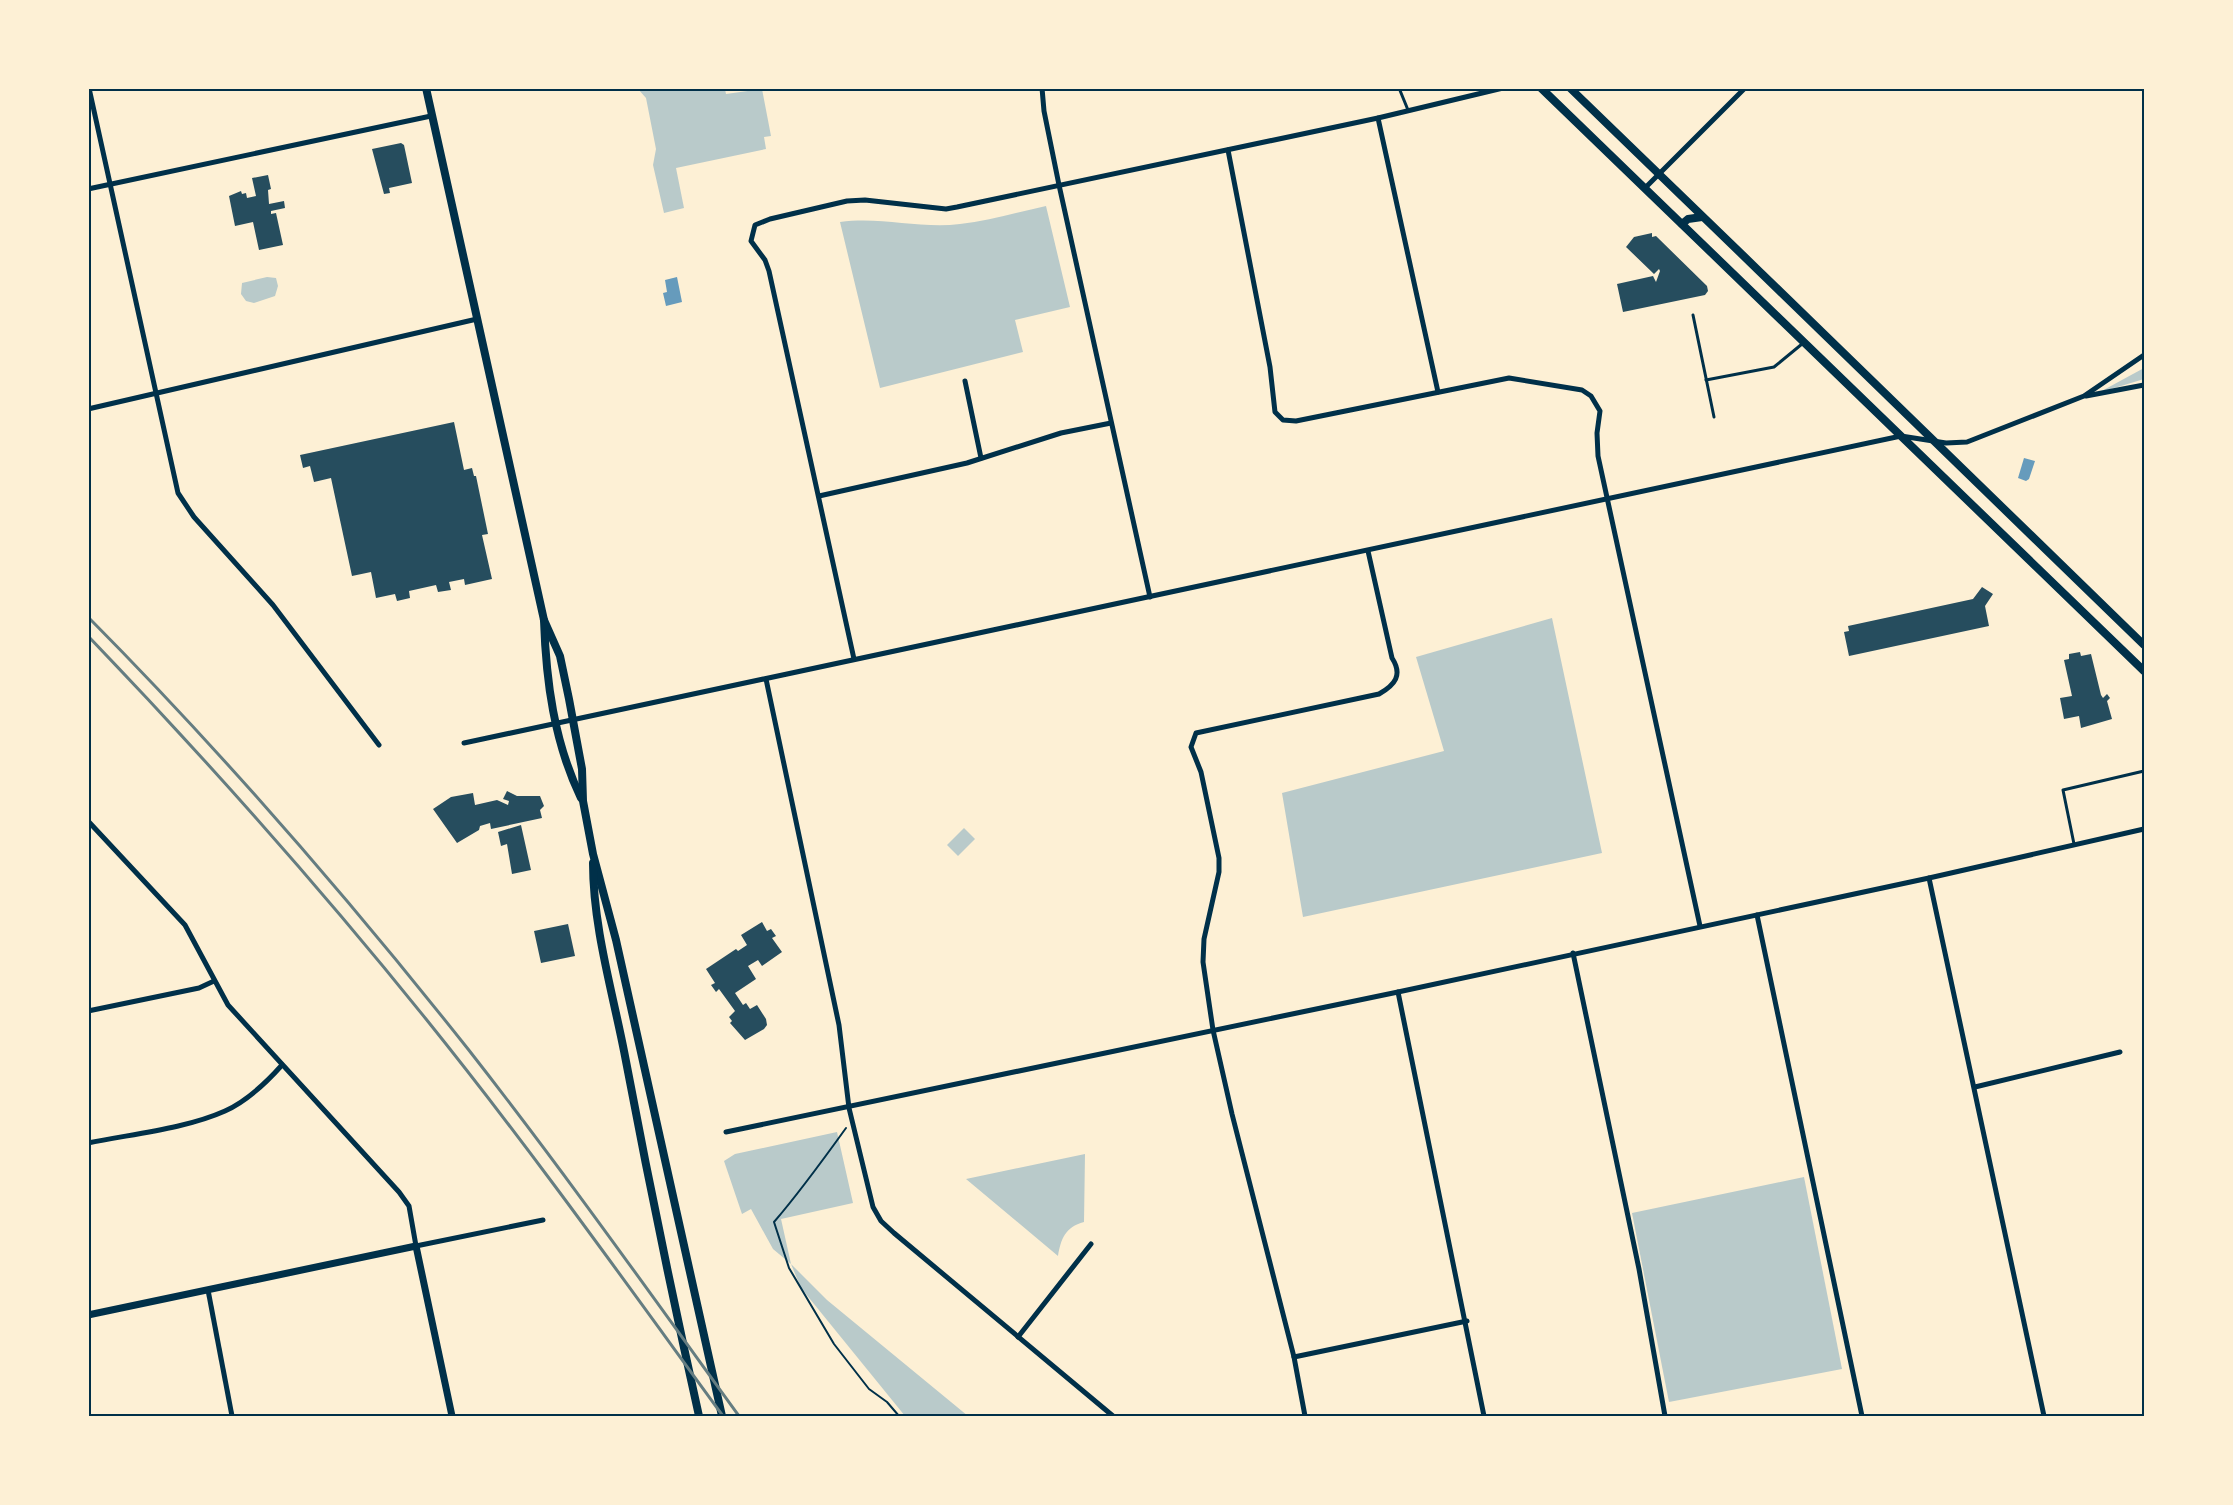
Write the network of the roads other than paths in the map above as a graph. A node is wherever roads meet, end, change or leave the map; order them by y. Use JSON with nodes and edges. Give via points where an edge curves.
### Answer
{"nodes":[{"id":1,"x":89,"y":88,"type":"edge"},
{"id":2,"x":426,"y":88,"type":"edge"},
{"id":3,"x":1042,"y":88,"type":"edge"},
{"id":4,"x":1399,"y":88,"type":"edge"},
{"id":5,"x":1503,"y":88,"type":"edge"},
{"id":6,"x":1541,"y":88,"type":"edge"},
{"id":7,"x":1570,"y":88,"type":"edge"},
{"id":8,"x":1745,"y":88,"type":"edge"},
{"id":9,"x":1408,"y":111,"type":"junction"},
{"id":10,"x":431,"y":116,"type":"junction"},
{"id":11,"x":1378,"y":118,"type":"junction"},
{"id":12,"x":1228,"y":150,"type":"junction"},
{"id":13,"x":1661,"y":173,"type":"junction"},
{"id":14,"x":110,"y":185,"type":"junction"},
{"id":15,"x":1059,"y":185,"type":"junction"},
{"id":16,"x":1646,"y":187,"type":"junction"},
{"id":17,"x":88,"y":189,"type":"edge"},
{"id":18,"x":1702,"y":216,"type":"junction"},
{"id":19,"x":1682,"y":224,"type":"junction"},
{"id":20,"x":1693,"y":315,"type":"dead end"},
{"id":21,"x":477,"y":319,"type":"junction"},
{"id":22,"x":1804,"y":342,"type":"junction"},
{"id":23,"x":2145,"y":355,"type":"edge"},
{"id":24,"x":1706,"y":380,"type":"junction"},
{"id":25,"x":965,"y":381,"type":"dead end"},
{"id":26,"x":2145,"y":385,"type":"edge"},
{"id":27,"x":1438,"y":392,"type":"junction"},
{"id":28,"x":155,"y":394,"type":"junction"},
{"id":29,"x":2084,"y":396,"type":"junction"},
{"id":30,"x":88,"y":409,"type":"edge"},
{"id":31,"x":1714,"y":417,"type":"dead end"},
{"id":32,"x":1111,"y":423,"type":"junction"},
{"id":33,"x":1901,"y":436,"type":"junction"},
{"id":34,"x":1936,"y":442,"type":"junction"},
{"id":35,"x":981,"y":458,"type":"junction"},
{"id":36,"x":819,"y":496,"type":"junction"},
{"id":37,"x":1609,"y":499,"type":"junction"},
{"id":38,"x":1368,"y":552,"type":"junction"},
{"id":39,"x":1150,"y":597,"type":"junction"},
{"id":40,"x":544,"y":620,"type":"junction"},
{"id":41,"x":2145,"y":645,"type":"edge"},
{"id":42,"x":854,"y":659,"type":"junction"},
{"id":43,"x":2145,"y":671,"type":"edge"},
{"id":44,"x":766,"y":679,"type":"junction"},
{"id":45,"x":573,"y":719,"type":"junction"},
{"id":46,"x":556,"y":723,"type":"junction"},
{"id":47,"x":464,"y":743,"type":"dead end"},
{"id":48,"x":379,"y":745,"type":"dead end"},
{"id":49,"x":2145,"y":771,"type":"edge"},
{"id":50,"x":583,"y":801,"type":"junction"},
{"id":51,"x":88,"y":821,"type":"edge"},
{"id":52,"x":91,"y":828,"type":"edge"},
{"id":53,"x":2145,"y":829,"type":"edge"},
{"id":54,"x":2074,"y":844,"type":"junction"},
{"id":55,"x":593,"y":854,"type":"junction"},
{"id":56,"x":1929,"y":878,"type":"junction"},
{"id":57,"x":1756,"y":915,"type":"junction"},
{"id":58,"x":1700,"y":926,"type":"junction"},
{"id":59,"x":1573,"y":953,"type":"junction"},
{"id":60,"x":214,"y":981,"type":"junction"},
{"id":61,"x":1398,"y":992,"type":"junction"},
{"id":62,"x":88,"y":1011,"type":"edge"},
{"id":63,"x":1213,"y":1030,"type":"junction"},
{"id":64,"x":2120,"y":1052,"type":"dead end"},
{"id":65,"x":282,"y":1065,"type":"junction"},
{"id":66,"x":1975,"y":1087,"type":"junction"},
{"id":67,"x":849,"y":1107,"type":"junction"},
{"id":68,"x":726,"y":1132,"type":"dead end"},
{"id":69,"x":88,"y":1143,"type":"edge"},
{"id":70,"x":543,"y":1220,"type":"dead end"},
{"id":71,"x":1091,"y":1244,"type":"dead end"},
{"id":72,"x":416,"y":1246,"type":"junction"},
{"id":73,"x":208,"y":1290,"type":"junction"},
{"id":74,"x":88,"y":1315,"type":"edge"},
{"id":75,"x":1467,"y":1321,"type":"junction"},
{"id":76,"x":1018,"y":1337,"type":"junction"},
{"id":77,"x":1294,"y":1357,"type":"junction"},
{"id":78,"x":232,"y":1416,"type":"edge"},
{"id":79,"x":452,"y":1416,"type":"edge"},
{"id":80,"x":699,"y":1416,"type":"edge"},
{"id":81,"x":722,"y":1416,"type":"edge"},
{"id":82,"x":1113,"y":1416,"type":"edge"},
{"id":83,"x":1305,"y":1416,"type":"edge"},
{"id":84,"x":1484,"y":1416,"type":"edge"},
{"id":85,"x":1665,"y":1416,"type":"edge"},
{"id":86,"x":1862,"y":1416,"type":"edge"},
{"id":87,"x":2044,"y":1416,"type":"edge"}],
"edges":[{"from":1,"to":14,"type":"street"},
{"from":2,"to":10,"type":"main road"},
{"from":3,"to":15,"type":"street"},
{"from":4,"to":9,"type":"lane"},
{"from":5,"to":9,"type":"street"},
{"from":6,"to":16,"type":"main road"},
{"from":7,"to":13,"type":"main road"},
{"from":8,"to":13,"type":"street"},
{"from":9,"to":11,"type":"street"},
{"from":10,"to":14,"type":"street"},
{"from":10,"to":21,"type":"main road"},
{"from":11,"to":12,"type":"street"},
{"from":11,"to":27,"type":"street"},
{"from":12,"to":15,"type":"street"},
{"from":12,"to":27,"type":"street","via":[[1279,417],[1296,421]]},
{"from":13,"to":16,"type":"street"},
{"from":13,"to":18,"type":"main road"},
{"from":14,"to":17,"type":"street"},
{"from":14,"to":28,"type":"street"},
{"from":15,"to":32,"type":"street"},
{"from":15,"to":36,"type":"street","via":[[946,209],[847,201],[755,225],[752,241],[769,271]]},
{"from":16,"to":19,"type":"main road"},
{"from":18,"to":19,"type":"main road"},
{"from":18,"to":34,"type":"main road"},
{"from":19,"to":22,"type":"main road"},
{"from":20,"to":24,"type":"lane"},
{"from":21,"to":28,"type":"street"},
{"from":21,"to":40,"type":"main road"},
{"from":22,"to":24,"type":"lane","via":[[1774,367]]},
{"from":22,"to":33,"type":"main road"},
{"from":23,"to":29,"type":"street"},
{"from":24,"to":31,"type":"lane"},
{"from":25,"to":35,"type":"street"},
{"from":26,"to":29,"type":"street"},
{"from":27,"to":37,"type":"street","via":[[1509,378],[1587,393],[1596,400],[1600,411],[1596,445]]},
{"from":28,"to":30,"type":"street"},
{"from":28,"to":48,"type":"street","via":[[178,493],[185,505],[273,605]]},
{"from":29,"to":34,"type":"street","via":[[1967,442]]},
{"from":32,"to":35,"type":"street","via":[[1060,433]]},
{"from":32,"to":39,"type":"street"},
{"from":33,"to":34,"type":"street"},
{"from":33,"to":37,"type":"street"},
{"from":33,"to":43,"type":"main road"},
{"from":34,"to":41,"type":"main road"},
{"from":35,"to":36,"type":"street"},
{"from":36,"to":42,"type":"street"},
{"from":37,"to":38,"type":"street"},
{"from":37,"to":58,"type":"street"},
{"from":38,"to":39,"type":"street"},
{"from":38,"to":63,"type":"street","via":[[1392,658],[1398,667],[1390,687],[1379,694],[1209,729],[1196,733],[1192,739],[1220,858],[1203,962]]},
{"from":39,"to":42,"type":"street"},
{"from":40,"to":45,"type":"main road","via":[[560,657]]},
{"from":40,"to":46,"type":"main road","via":[[546,665]]},
{"from":42,"to":44,"type":"street"},
{"from":44,"to":45,"type":"street"},
{"from":44,"to":67,"type":"street","via":[[839,1025]]},
{"from":45,"to":46,"type":"street"},
{"from":45,"to":50,"type":"main road"},
{"from":46,"to":47,"type":"street"},
{"from":46,"to":50,"type":"main road","via":[[568,772]]},
{"from":49,"to":54,"type":"lane","via":[[2063,790]]},
{"from":50,"to":55,"type":"main road"},
{"from":51,"to":52,"type":"street"},
{"from":52,"to":60,"type":"street","via":[[185,925]]},
{"from":53,"to":54,"type":"street"},
{"from":54,"to":56,"type":"street"},
{"from":55,"to":80,"type":"main road","via":[[593,891],[659,1237]]},
{"from":55,"to":81,"type":"main road","via":[[616,940]]},
{"from":56,"to":57,"type":"street"},
{"from":56,"to":66,"type":"street"},
{"from":57,"to":58,"type":"street"},
{"from":57,"to":86,"type":"street"},
{"from":58,"to":59,"type":"street"},
{"from":59,"to":61,"type":"street"},
{"from":59,"to":85,"type":"street","via":[[1640,1269]]},
{"from":60,"to":62,"type":"street","via":[[199,988]]},
{"from":60,"to":65,"type":"street","via":[[228,1005]]},
{"from":61,"to":63,"type":"street"},
{"from":61,"to":75,"type":"street"},
{"from":63,"to":67,"type":"street"},
{"from":63,"to":77,"type":"street"},
{"from":64,"to":66,"type":"street"},
{"from":65,"to":69,"type":"street","via":[[251,1095],[225,1111]]},
{"from":65,"to":72,"type":"street","via":[[399,1192],[409,1206]]},
{"from":66,"to":87,"type":"street"},
{"from":67,"to":68,"type":"street"},
{"from":67,"to":76,"type":"street","via":[[868,1190],[881,1221]]},
{"from":70,"to":72,"type":"street"},
{"from":71,"to":76,"type":"street"},
{"from":72,"to":73,"type":"street"},
{"from":72,"to":79,"type":"street"},
{"from":73,"to":74,"type":"street"},
{"from":73,"to":78,"type":"street"},
{"from":75,"to":77,"type":"street"},
{"from":75,"to":84,"type":"street"},
{"from":76,"to":82,"type":"street"},
{"from":77,"to":83,"type":"street"}]}
